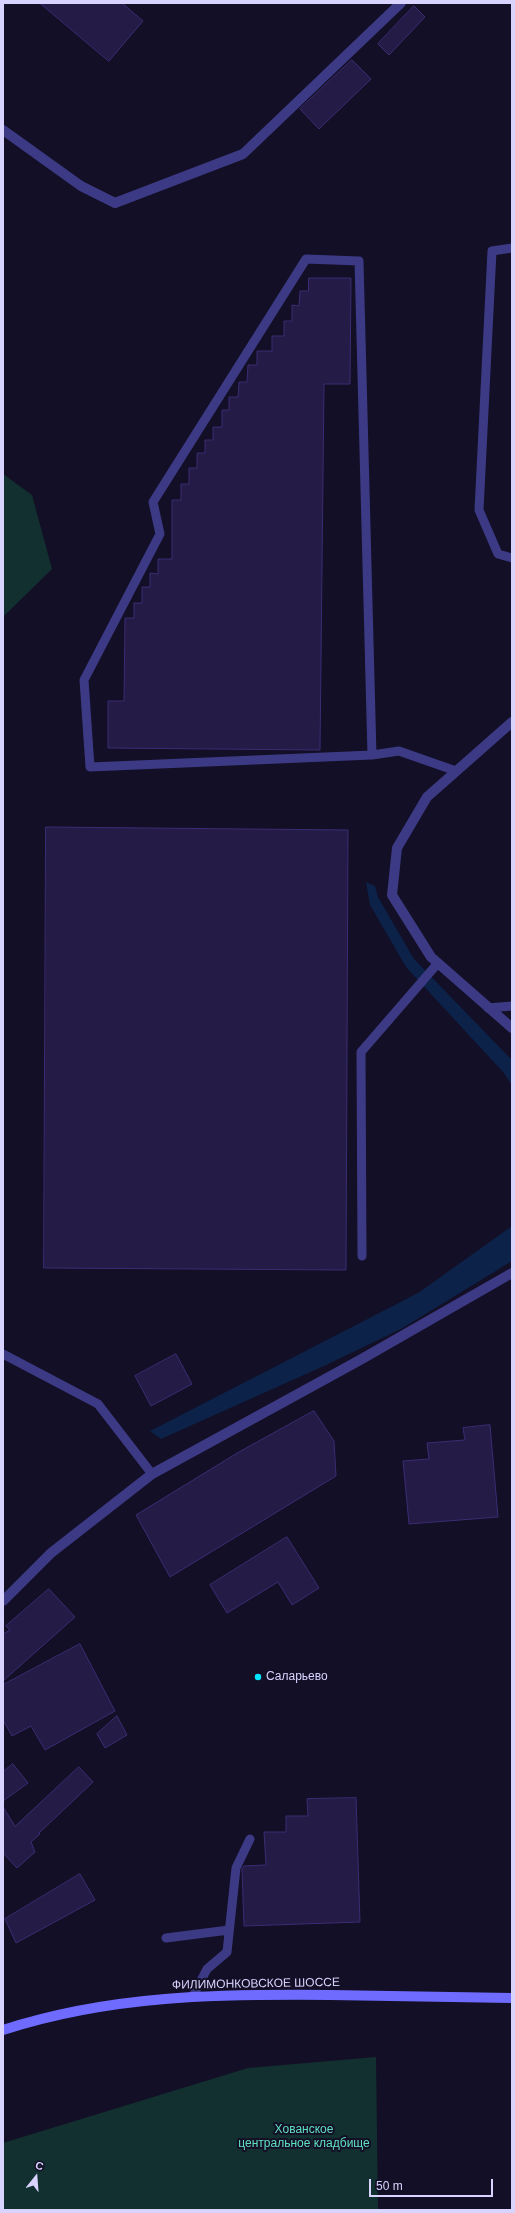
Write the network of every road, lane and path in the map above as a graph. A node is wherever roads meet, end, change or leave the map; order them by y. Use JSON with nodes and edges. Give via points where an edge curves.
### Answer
{"nodes":[{"id":1,"x":401,"y":3,"type":"edge"},
{"id":2,"x":3,"y":130,"type":"edge"},
{"id":3,"x":512,"y":248,"type":"edge"},
{"id":4,"x":512,"y":558,"type":"edge"},
{"id":5,"x":512,"y":722,"type":"edge"},
{"id":6,"x":372,"y":755,"type":"junction"},
{"id":7,"x":456,"y":771,"type":"junction"},
{"id":8,"x":438,"y":963,"type":"junction"},
{"id":9,"x":512,"y":1006,"type":"edge"},
{"id":10,"x":488,"y":1008,"type":"junction"},
{"id":11,"x":512,"y":1028,"type":"edge"},
{"id":12,"x":362,"y":1256,"type":"dead end"},
{"id":13,"x":512,"y":1273,"type":"edge"},
{"id":14,"x":3,"y":1354,"type":"edge"},
{"id":15,"x":152,"y":1474,"type":"junction"},
{"id":16,"x":3,"y":1601,"type":"edge"},
{"id":17,"x":250,"y":1839,"type":"dead end"},
{"id":18,"x":230,"y":1930,"type":"junction"},
{"id":19,"x":166,"y":1938,"type":"dead end"},
{"id":20,"x":193,"y":1996,"type":"junction"},
{"id":21,"x":512,"y":1998,"type":"edge"},
{"id":22,"x":3,"y":2030,"type":"edge"}],
"edges":[{"from":1,"to":2,"type":"street","via":[[243,154],[115,203],[81,186]]},
{"from":3,"to":4,"type":"lane","via":[[492,251],[478,510],[498,554]]},
{"from":5,"to":7,"type":"street"},
{"from":6,"to":6,"type":"lane","via":[[90,767],[84,680],[160,534],[154,502],[306,259],[359,261]]},
{"from":6,"to":7,"type":"lane","via":[[398,751]]},
{"from":7,"to":8,"type":"street","via":[[428,797],[397,848],[392,895],[431,957]]},
{"from":8,"to":10,"type":"street"},
{"from":8,"to":12,"type":"lane","via":[[361,1052]]},
{"from":9,"to":10,"type":"lane"},
{"from":10,"to":11,"type":"street"},
{"from":13,"to":15,"type":"street"},
{"from":14,"to":15,"type":"lane","via":[[98,1404]]},
{"from":15,"to":16,"type":"street","via":[[50,1553]]},
{"from":17,"to":18,"type":"lane","via":[[236,1868]]},
{"from":18,"to":19,"type":"lane"},
{"from":18,"to":20,"type":"lane","via":[[227,1952],[207,1969]]},
{"from":20,"to":21,"type":"main road","name":"ФИЛИМОНКОВСКОЕ ШОССЕ","via":[[268,1994]]},
{"from":20,"to":22,"type":"main road","name":"ФИЛИМОНКОВСКОЕ ШОССЕ","via":[[100,2005]]}]}
